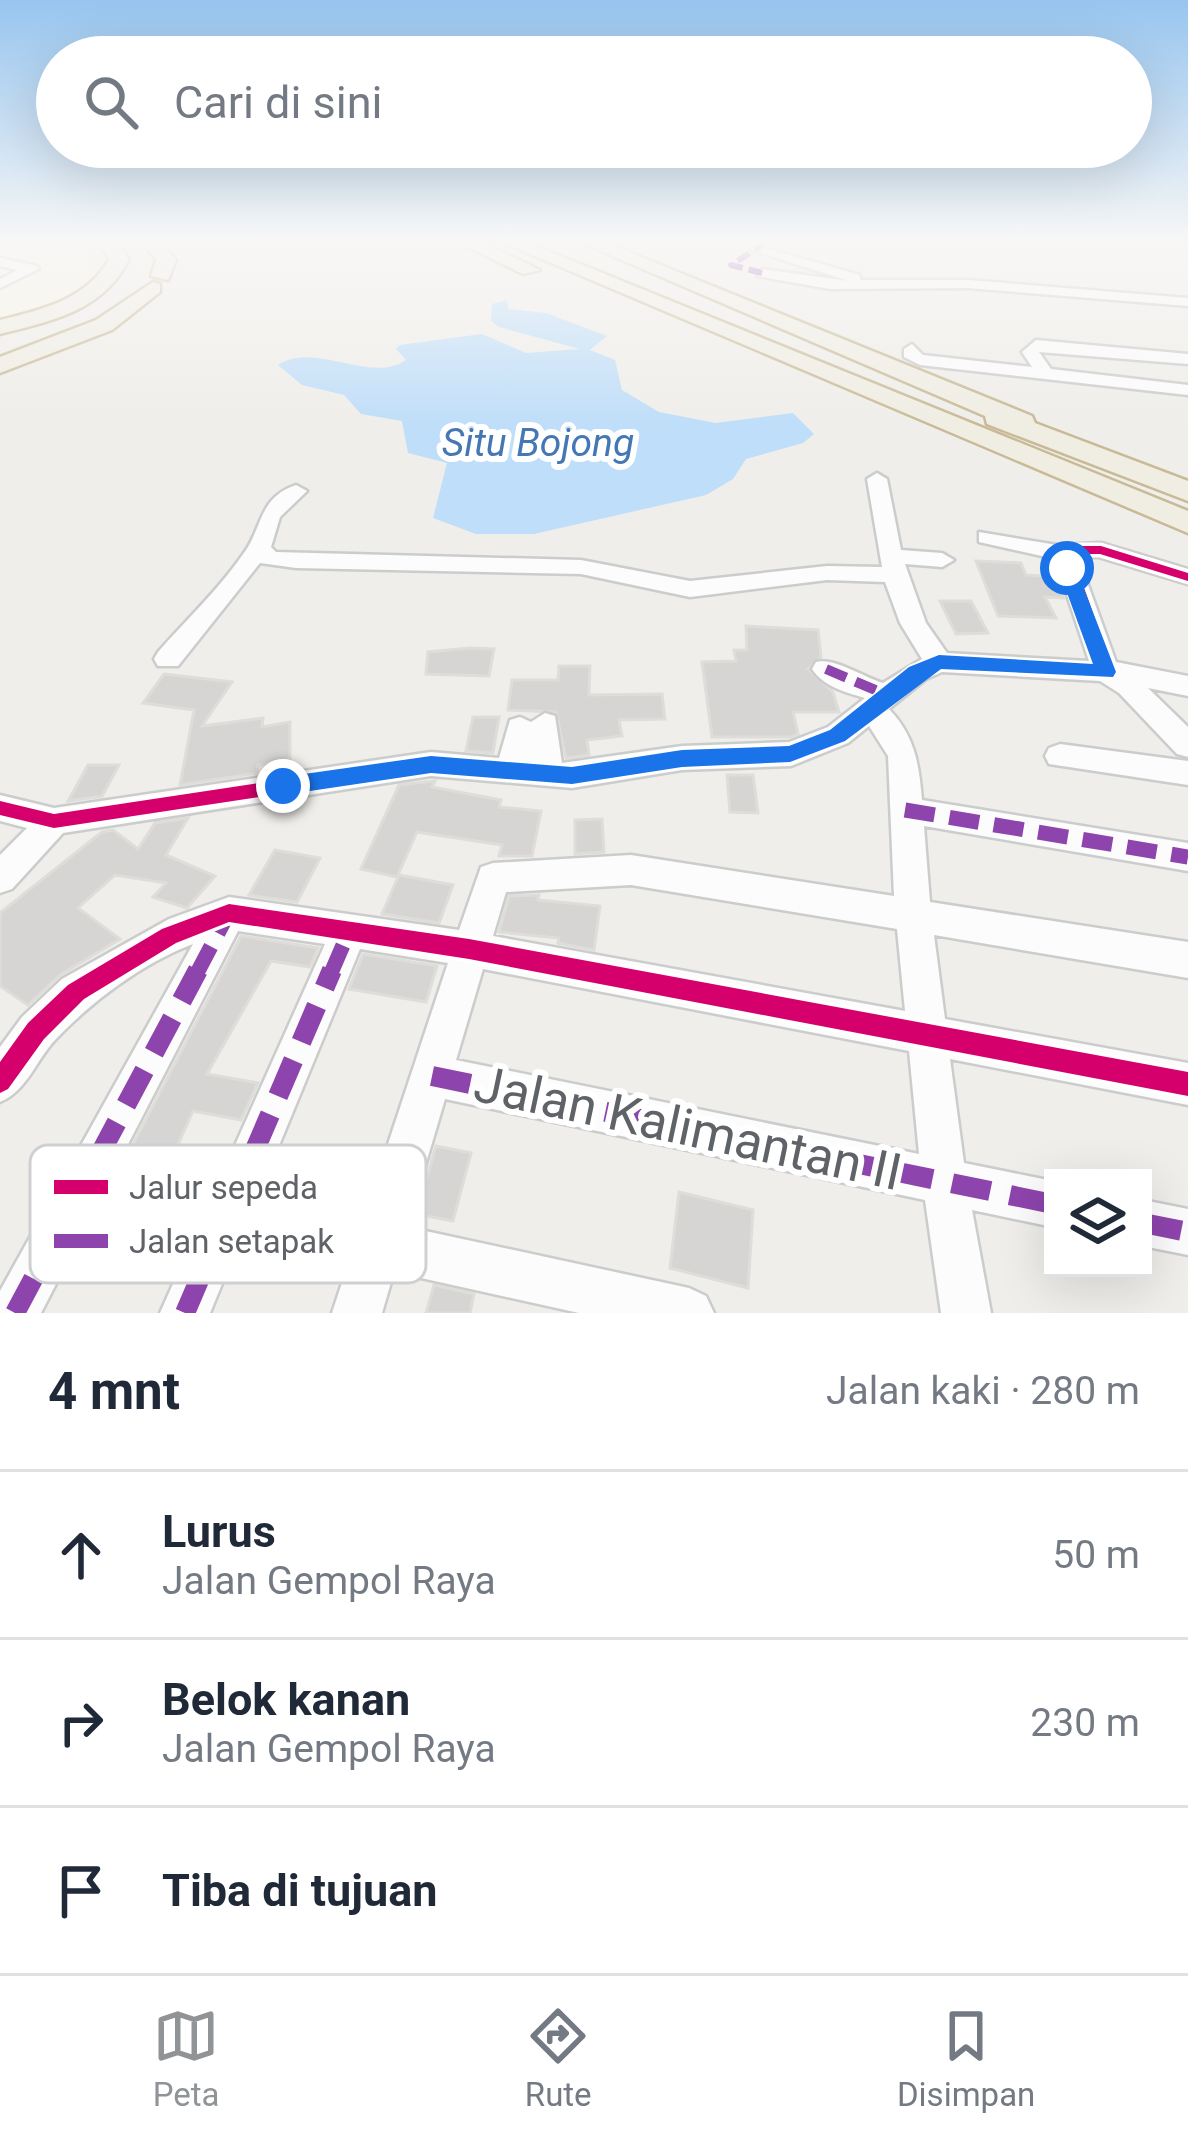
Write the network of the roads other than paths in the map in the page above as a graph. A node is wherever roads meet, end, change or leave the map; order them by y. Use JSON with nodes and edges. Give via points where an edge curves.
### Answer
{"nodes":[{"id":1,"x":70,"y":303,"type":"edge"},
{"id":2,"x":131,"y":303,"type":"edge"},
{"id":3,"x":618,"y":303,"type":"edge"},
{"id":4,"x":657,"y":303,"type":"edge"},
{"id":5,"x":706,"y":303,"type":"edge"},
{"id":6,"x":736,"y":303,"type":"edge"},
{"id":7,"x":0,"y":327,"type":"edge"},
{"id":8,"x":912,"y":349,"type":"dead end"},
{"id":9,"x":1188,"y":358,"type":"edge"},
{"id":10,"x":0,"y":366,"type":"edge"},
{"id":11,"x":1043,"y":371,"type":"junction"},
{"id":12,"x":1188,"y":390,"type":"edge"},
{"id":13,"x":1067,"y":476,"type":"junction"},
{"id":14,"x":879,"y":479,"type":"dead end"},
{"id":15,"x":1178,"y":488,"type":"edge"},
{"id":16,"x":296,"y":491,"type":"dead end"},
{"id":17,"x":1035,"y":522,"type":"dead end"},
{"id":18,"x":1188,"y":524,"type":"edge"},
{"id":19,"x":987,"y":537,"type":"dead end"},
{"id":20,"x":260,"y":549,"type":"junction"},
{"id":21,"x":1063,"y":551,"type":"junction"},
{"id":22,"x":942,"y":560,"type":"dead end"},
{"id":23,"x":894,"y":565,"type":"junction"},
{"id":24,"x":1188,"y":577,"type":"edge"},
{"id":25,"x":168,"y":659,"type":"dead end"},
{"id":26,"x":939,"y":662,"type":"junction"},
{"id":27,"x":826,"y":669,"type":"dead end"},
{"id":28,"x":1107,"y":671,"type":"junction"},
{"id":29,"x":1188,"y":686,"type":"edge"},
{"id":30,"x":879,"y":702,"type":"junction"},
{"id":31,"x":1188,"y":746,"type":"edge"},
{"id":32,"x":1060,"y":756,"type":"dead end"},
{"id":33,"x":512,"y":772,"type":"junction"},
{"id":34,"x":1188,"y":773,"type":"edge"},
{"id":35,"x":547,"y":775,"type":"junction"},
{"id":36,"x":0,"y":808,"type":"edge"},
{"id":37,"x":905,"y":810,"type":"junction"},
{"id":38,"x":54,"y":821,"type":"junction"},
{"id":39,"x":1188,"y":857,"type":"edge"},
{"id":40,"x":0,"y":878,"type":"edge"},
{"id":41,"x":229,"y":913,"type":"junction"},
{"id":42,"x":914,"y":914,"type":"junction"},
{"id":43,"x":350,"y":928,"type":"junction"},
{"id":44,"x":470,"y":949,"type":"junction"},
{"id":45,"x":1188,"y":960,"type":"edge"},
{"id":46,"x":928,"y":1035,"type":"junction"},
{"id":47,"x":432,"y":1076,"type":"junction"},
{"id":48,"x":0,"y":1081,"type":"edge"},
{"id":49,"x":1188,"y":1084,"type":"edge"},
{"id":50,"x":105,"y":1145,"type":"edge"},
{"id":51,"x":256,"y":1145,"type":"edge"},
{"id":52,"x":411,"y":1145,"type":"edge"},
{"id":53,"x":944,"y":1180,"type":"junction"},
{"id":54,"x":1044,"y":1202,"type":"edge"},
{"id":55,"x":1152,"y":1225,"type":"edge"},
{"id":56,"x":1188,"y":1232,"type":"edge"},
{"id":57,"x":426,"y":1255,"type":"edge"},
{"id":58,"x":31,"y":1283,"type":"edge"},
{"id":59,"x":197,"y":1283,"type":"edge"},
{"id":60,"x":367,"y":1283,"type":"edge"},
{"id":61,"x":15,"y":1313,"type":"edge"},
{"id":62,"x":184,"y":1313,"type":"edge"},
{"id":63,"x":357,"y":1313,"type":"edge"},
{"id":64,"x":689,"y":1313,"type":"edge"},
{"id":65,"x":966,"y":1313,"type":"edge"}],
"edges":[{"from":1,"to":7,"type":"highway"},
{"from":2,"to":10,"type":"highway","via":[[104,325]]},
{"from":3,"to":13,"type":"highway"},
{"from":4,"to":13,"type":"highway"},
{"from":5,"to":15,"type":"highway"},
{"from":6,"to":15,"type":"highway"},
{"from":8,"to":11,"type":"street","via":[[920,360]]},
{"from":9,"to":11,"type":"street","via":[[1036,345],[1030,352]]},
{"from":11,"to":12,"type":"street"},
{"from":13,"to":18,"type":"highway"},
{"from":14,"to":23,"type":"street"},
{"from":16,"to":20,"type":"street","via":[[270,514]]},
{"from":17,"to":21,"type":"street"},
{"from":19,"to":21,"type":"street"},
{"from":20,"to":23,"type":"street","via":[[268,558],[296,561],[581,567],[690,589]]},
{"from":20,"to":25,"type":"street"},
{"from":21,"to":24,"type":"street","via":[[1101,550]]},
{"from":21,"to":28,"type":"street"},
{"from":22,"to":23,"type":"street"},
{"from":23,"to":26,"type":"street","via":[[926,649]]},
{"from":26,"to":28,"type":"street"},
{"from":26,"to":30,"type":"street"},
{"from":27,"to":30,"type":"street"},
{"from":28,"to":29,"type":"street"},
{"from":28,"to":31,"type":"street"},
{"from":30,"to":35,"type":"street","via":[[817,747],[790,754]]},
{"from":30,"to":37,"type":"street","via":[[903,756]]},
{"from":32,"to":34,"type":"street"},
{"from":33,"to":35,"type":"street"},
{"from":33,"to":35,"type":"street","via":[[532,726]]},
{"from":33,"to":38,"type":"street","via":[[431,764]]},
{"from":36,"to":38,"type":"street"},
{"from":37,"to":39,"type":"street"},
{"from":37,"to":42,"type":"street"},
{"from":38,"to":40,"type":"street"},
{"from":41,"to":43,"type":"street"},
{"from":41,"to":48,"type":"street","via":[[169,935],[76,992]]},
{"from":41,"to":50,"type":"street"},
{"from":42,"to":44,"type":"street","via":[[631,870],[511,873],[487,887]]},
{"from":42,"to":45,"type":"street"},
{"from":42,"to":46,"type":"street"},
{"from":43,"to":44,"type":"street"},
{"from":43,"to":51,"type":"street"},
{"from":44,"to":46,"type":"street"},
{"from":44,"to":47,"type":"street"},
{"from":46,"to":49,"type":"street"},
{"from":46,"to":53,"type":"street"},
{"from":47,"to":52,"type":"street"},
{"from":47,"to":53,"type":"street","name":"Jalan Kalimantan II"},
{"from":53,"to":54,"type":"street","name":"Jalan Kalimantan II"},
{"from":53,"to":65,"type":"street"},
{"from":55,"to":56,"type":"street"},
{"from":57,"to":64,"type":"street"},
{"from":58,"to":61,"type":"street"},
{"from":59,"to":62,"type":"street"},
{"from":60,"to":63,"type":"street"}]}
